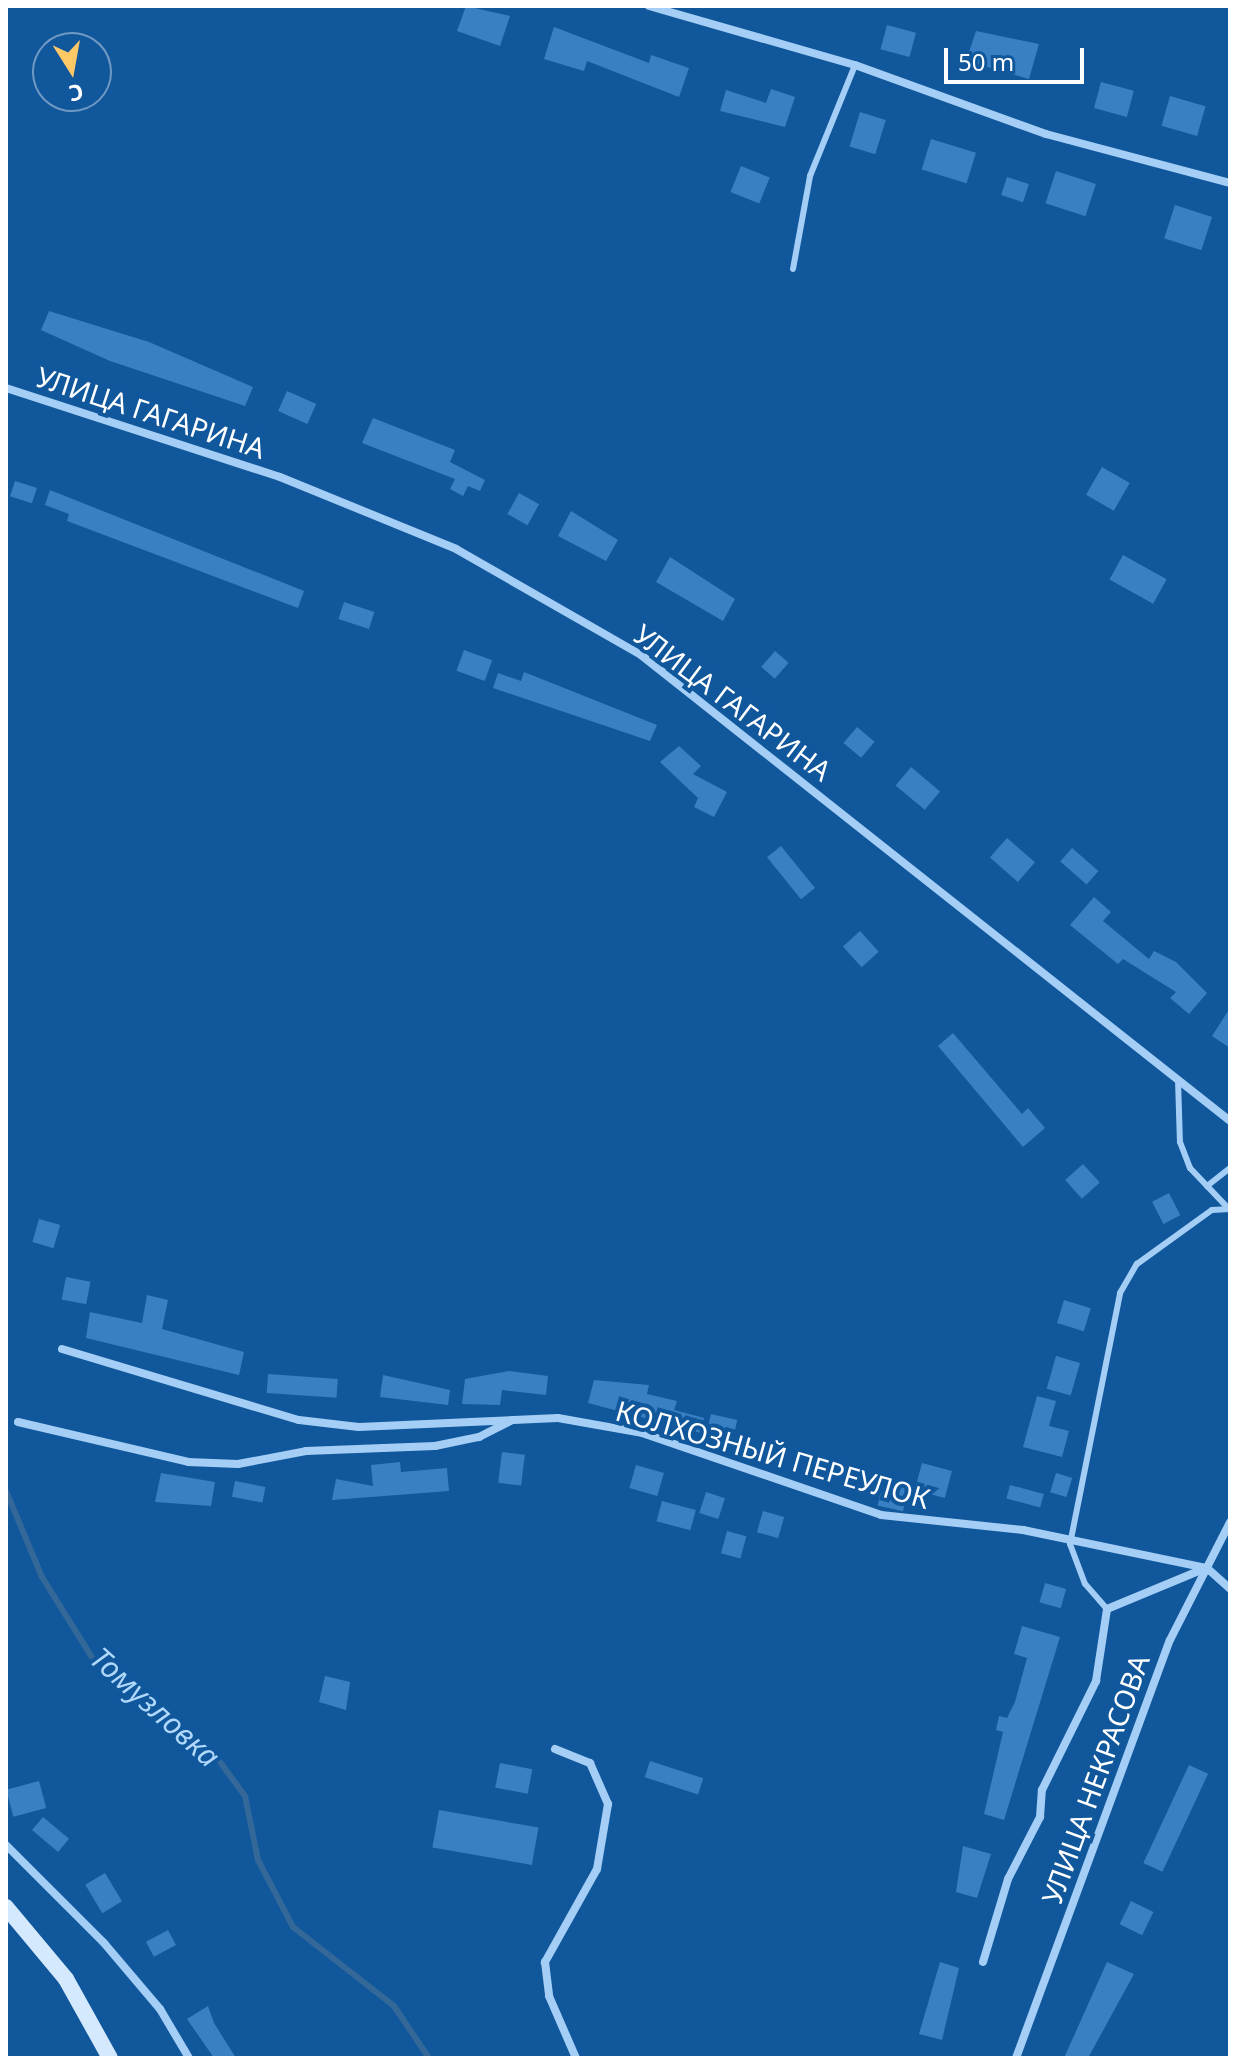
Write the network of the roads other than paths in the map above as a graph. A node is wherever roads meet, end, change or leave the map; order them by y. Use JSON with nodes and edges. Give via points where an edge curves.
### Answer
{"nodes":[{"id":1,"x":649,"y":6,"type":"edge"},
{"id":2,"x":855,"y":65,"type":"junction"},
{"id":3,"x":1230,"y":183,"type":"edge"},
{"id":4,"x":793,"y":269,"type":"dead end"},
{"id":5,"x":6,"y":388,"type":"edge"},
{"id":6,"x":1178,"y":1080,"type":"junction"},
{"id":7,"x":1230,"y":1121,"type":"edge"},
{"id":8,"x":1230,"y":1168,"type":"edge"},
{"id":9,"x":1207,"y":1186,"type":"junction"},
{"id":10,"x":1228,"y":1208,"type":"edge"},
{"id":11,"x":62,"y":1349,"type":"dead end"},
{"id":12,"x":516,"y":1418,"type":"junction"},
{"id":13,"x":18,"y":1422,"type":"dead end"},
{"id":14,"x":1230,"y":1522,"type":"edge"},
{"id":15,"x":1070,"y":1544,"type":"junction"},
{"id":16,"x":1207,"y":1568,"type":"junction"},
{"id":17,"x":1230,"y":1589,"type":"edge"},
{"id":18,"x":1107,"y":1609,"type":"junction"},
{"id":19,"x":555,"y":1749,"type":"dead end"},
{"id":20,"x":6,"y":1845,"type":"edge"},
{"id":21,"x":6,"y":1907,"type":"edge"},
{"id":22,"x":983,"y":1962,"type":"dead end"},
{"id":23,"x":110,"y":2058,"type":"edge"},
{"id":24,"x":189,"y":2058,"type":"edge"},
{"id":25,"x":576,"y":2058,"type":"edge"},
{"id":26,"x":1016,"y":2058,"type":"edge"}],
"edges":[{"from":1,"to":2,"type":"street"},
{"from":2,"to":3,"type":"street","via":[[1046,134]]},
{"from":2,"to":4,"type":"lane","via":[[810,176]]},
{"from":5,"to":6,"type":"street","name":"УЛИЦА ГАГАРИНА","via":[[280,477],[456,549],[641,655]]},
{"from":6,"to":7,"type":"street","name":"УЛИЦА ГАГАРИНА"},
{"from":6,"to":9,"type":"lane","via":[[1180,1142]]},
{"from":8,"to":9,"type":"lane"},
{"from":9,"to":10,"type":"lane"},
{"from":10,"to":15,"type":"lane","via":[[1212,1210],[1137,1264],[1120,1293]]},
{"from":11,"to":12,"type":"street","name":"КОЛХОЗНЫЙ ПЕРЕУЛОК","via":[[299,1420],[359,1427]]},
{"from":12,"to":13,"type":"street","via":[[479,1437],[435,1446],[306,1451],[238,1464],[188,1462]]},
{"from":12,"to":15,"type":"street","name":"КОЛХОЗНЫЙ ПЕРЕУЛОК","via":[[642,1433],[881,1515],[1023,1530]]},
{"from":14,"to":16,"type":"street","name":"УЛИЦА НЕКРАСОВА"},
{"from":15,"to":16,"type":"street","name":"КОЛХОЗНЫЙ ПЕРЕУЛОК"},
{"from":15,"to":18,"type":"lane","via":[[1085,1584]]},
{"from":16,"to":17,"type":"street"},
{"from":16,"to":18,"type":"street"},
{"from":16,"to":26,"type":"street","name":"УЛИЦА НЕКРАСОВА","via":[[1170,1640]]},
{"from":18,"to":22,"type":"street","via":[[1096,1681],[1042,1790],[1040,1817],[1008,1879]]},
{"from":19,"to":25,"type":"street","via":[[590,1763],[608,1804],[597,1869],[545,1962],[549,1996]]},
{"from":20,"to":24,"type":"street","via":[[104,1943],[160,2009]]},
{"from":21,"to":23,"type":"main road","via":[[66,1979]]}]}
